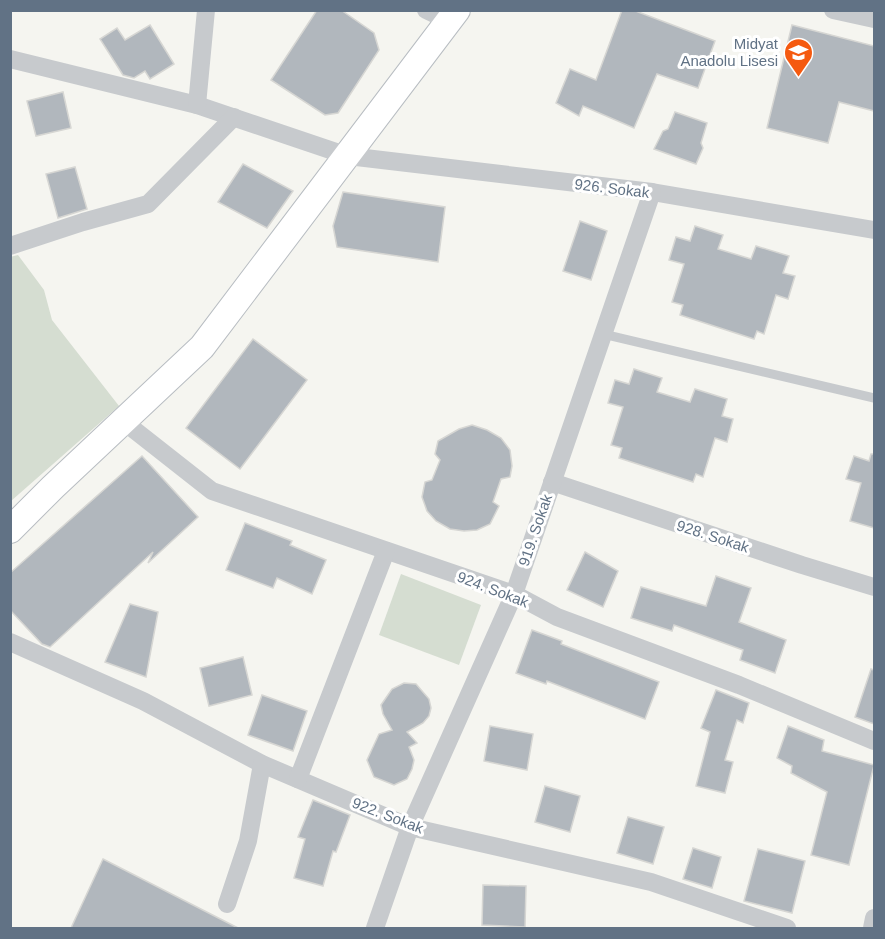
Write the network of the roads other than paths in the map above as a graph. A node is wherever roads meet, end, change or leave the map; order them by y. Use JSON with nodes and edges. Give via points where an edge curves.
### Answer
{"nodes":[{"id":1,"x":206,"y":10,"type":"edge"},
{"id":2,"x":832,"y":10,"type":"edge"},
{"id":3,"x":444,"y":14,"type":"edge"},
{"id":4,"x":874,"y":20,"type":"edge"},
{"id":5,"x":10,"y":59,"type":"edge"},
{"id":6,"x":197,"y":105,"type":"junction"},
{"id":7,"x":234,"y":117,"type":"junction"},
{"id":8,"x":348,"y":156,"type":"junction"},
{"id":9,"x":652,"y":192,"type":"junction"},
{"id":10,"x":874,"y":230,"type":"edge"},
{"id":11,"x":10,"y":246,"type":"edge"},
{"id":12,"x":603,"y":334,"type":"junction"},
{"id":13,"x":874,"y":398,"type":"edge"},
{"id":14,"x":123,"y":421,"type":"junction"},
{"id":15,"x":552,"y":482,"type":"junction"},
{"id":16,"x":10,"y":530,"type":"edge"},
{"id":17,"x":386,"y":551,"type":"junction"},
{"id":18,"x":874,"y":587,"type":"edge"},
{"id":19,"x":514,"y":594,"type":"junction"},
{"id":20,"x":10,"y":642,"type":"edge"},
{"id":21,"x":874,"y":741,"type":"edge"},
{"id":22,"x":262,"y":764,"type":"junction"},
{"id":23,"x":298,"y":779,"type":"junction"},
{"id":24,"x":410,"y":826,"type":"junction"},
{"id":25,"x":227,"y":904,"type":"dead end"},
{"id":26,"x":874,"y":918,"type":"edge"},
{"id":27,"x":375,"y":928,"type":"edge"},
{"id":28,"x":787,"y":928,"type":"edge"},
{"id":29,"x":872,"y":928,"type":"edge"}],
"edges":[{"from":1,"to":6,"type":"street"},
{"from":2,"to":4,"type":"street"},
{"from":3,"to":8,"type":"main road"},
{"from":5,"to":6,"type":"street","name":"926. Sokak"},
{"from":6,"to":7,"type":"street","name":"926. Sokak"},
{"from":7,"to":8,"type":"street","name":"926. Sokak"},
{"from":7,"to":11,"type":"street","via":[[148,204]]},
{"from":8,"to":9,"type":"street","name":"926. Sokak"},
{"from":8,"to":14,"type":"main road","via":[[202,348]]},
{"from":9,"to":10,"type":"street","name":"926. Sokak"},
{"from":9,"to":12,"type":"street","name":"919. Sokak"},
{"from":12,"to":13,"type":"lane"},
{"from":12,"to":15,"type":"street","name":"919. Sokak"},
{"from":14,"to":16,"type":"main road"},
{"from":14,"to":17,"type":"street","name":"924. Sokak","via":[[212,491]]},
{"from":15,"to":18,"type":"street","name":"928. Sokak"},
{"from":15,"to":19,"type":"street","name":"919. Sokak"},
{"from":17,"to":19,"type":"street","name":"924. Sokak"},
{"from":17,"to":23,"type":"street"},
{"from":19,"to":21,"type":"street","name":"924. Sokak","via":[[557,617]]},
{"from":19,"to":24,"type":"street","name":"919. Sokak"},
{"from":20,"to":22,"type":"street","name":"922. Sokak","via":[[143,701]]},
{"from":22,"to":23,"type":"street","name":"922. Sokak"},
{"from":22,"to":25,"type":"street","via":[[248,840]]},
{"from":23,"to":24,"type":"street","name":"922. Sokak"},
{"from":24,"to":27,"type":"street","name":"919. Sokak"},
{"from":24,"to":28,"type":"street","name":"922. Sokak","via":[[651,882]]},
{"from":26,"to":29,"type":"street"}]}
